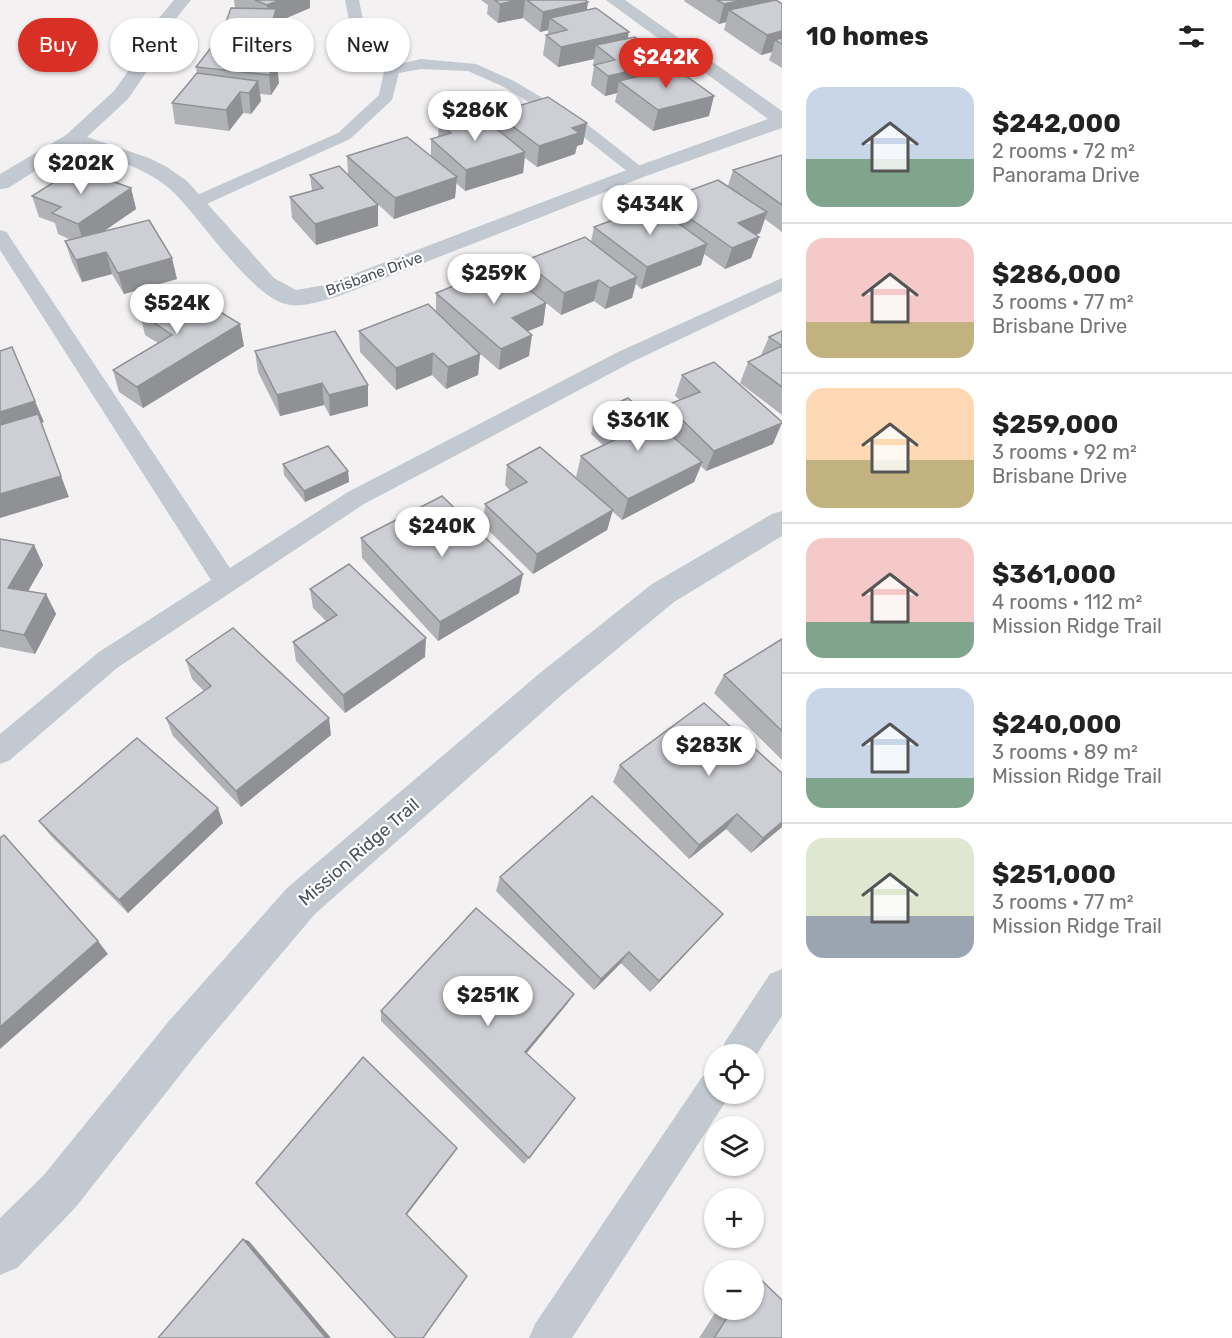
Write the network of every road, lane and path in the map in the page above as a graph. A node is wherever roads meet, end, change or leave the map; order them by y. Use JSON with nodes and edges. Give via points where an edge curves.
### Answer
{"nodes":[{"id":1,"x":183,"y":0,"type":"edge"},
{"id":2,"x":352,"y":0,"type":"edge"},
{"id":3,"x":614,"y":0,"type":"edge"},
{"id":4,"x":355,"y":18,"type":"edge"},
{"id":5,"x":410,"y":66,"type":"edge"},
{"id":6,"x":392,"y":72,"type":"edge"},
{"id":7,"x":782,"y":120,"type":"edge"},
{"id":8,"x":73,"y":139,"type":"junction"},
{"id":9,"x":639,"y":172,"type":"junction"},
{"id":10,"x":0,"y":183,"type":"edge"},
{"id":11,"x":194,"y":203,"type":"junction"},
{"id":12,"x":0,"y":236,"type":"edge"},
{"id":13,"x":782,"y":284,"type":"edge"},
{"id":14,"x":782,"y":522,"type":"edge"},
{"id":15,"x":226,"y":584,"type":"junction"},
{"id":16,"x":0,"y":751,"type":"edge"},
{"id":17,"x":782,"y":986,"type":"edge"},
{"id":18,"x":743,"y":1044,"type":"edge"},
{"id":19,"x":704,"y":1104,"type":"edge"},
{"id":20,"x":0,"y":1251,"type":"edge"},
{"id":21,"x":549,"y":1338,"type":"edge"}],
"edges":[{"from":1,"to":8,"type":"street","via":[[162,25],[155,45],[121,95]]},
{"from":2,"to":4,"type":"lane"},
{"from":3,"to":7,"type":"street"},
{"from":5,"to":9,"type":"lane","via":[[471,67],[509,84],[582,129]]},
{"from":6,"to":11,"type":"lane","via":[[386,96],[345,136]]},
{"from":7,"to":9,"type":"street","name":"Brisbane Drive"},
{"from":8,"to":10,"type":"street"},
{"from":8,"to":11,"type":"street","name":"Brisbane Drive","via":[[142,162],[173,181]]},
{"from":9,"to":11,"type":"street","name":"Brisbane Drive","via":[[331,291],[292,298],[266,283]]},
{"from":12,"to":15,"type":"lane"},
{"from":13,"to":15,"type":"lane","via":[[625,357],[356,498]]},
{"from":14,"to":20,"type":"street","name":"Mission Ridge Trail","via":[[663,592],[301,901],[184,1036],[59,1192]]},
{"from":15,"to":16,"type":"lane","via":[[108,660]]},
{"from":17,"to":18,"type":"lane"},
{"from":19,"to":21,"type":"lane"}]}
